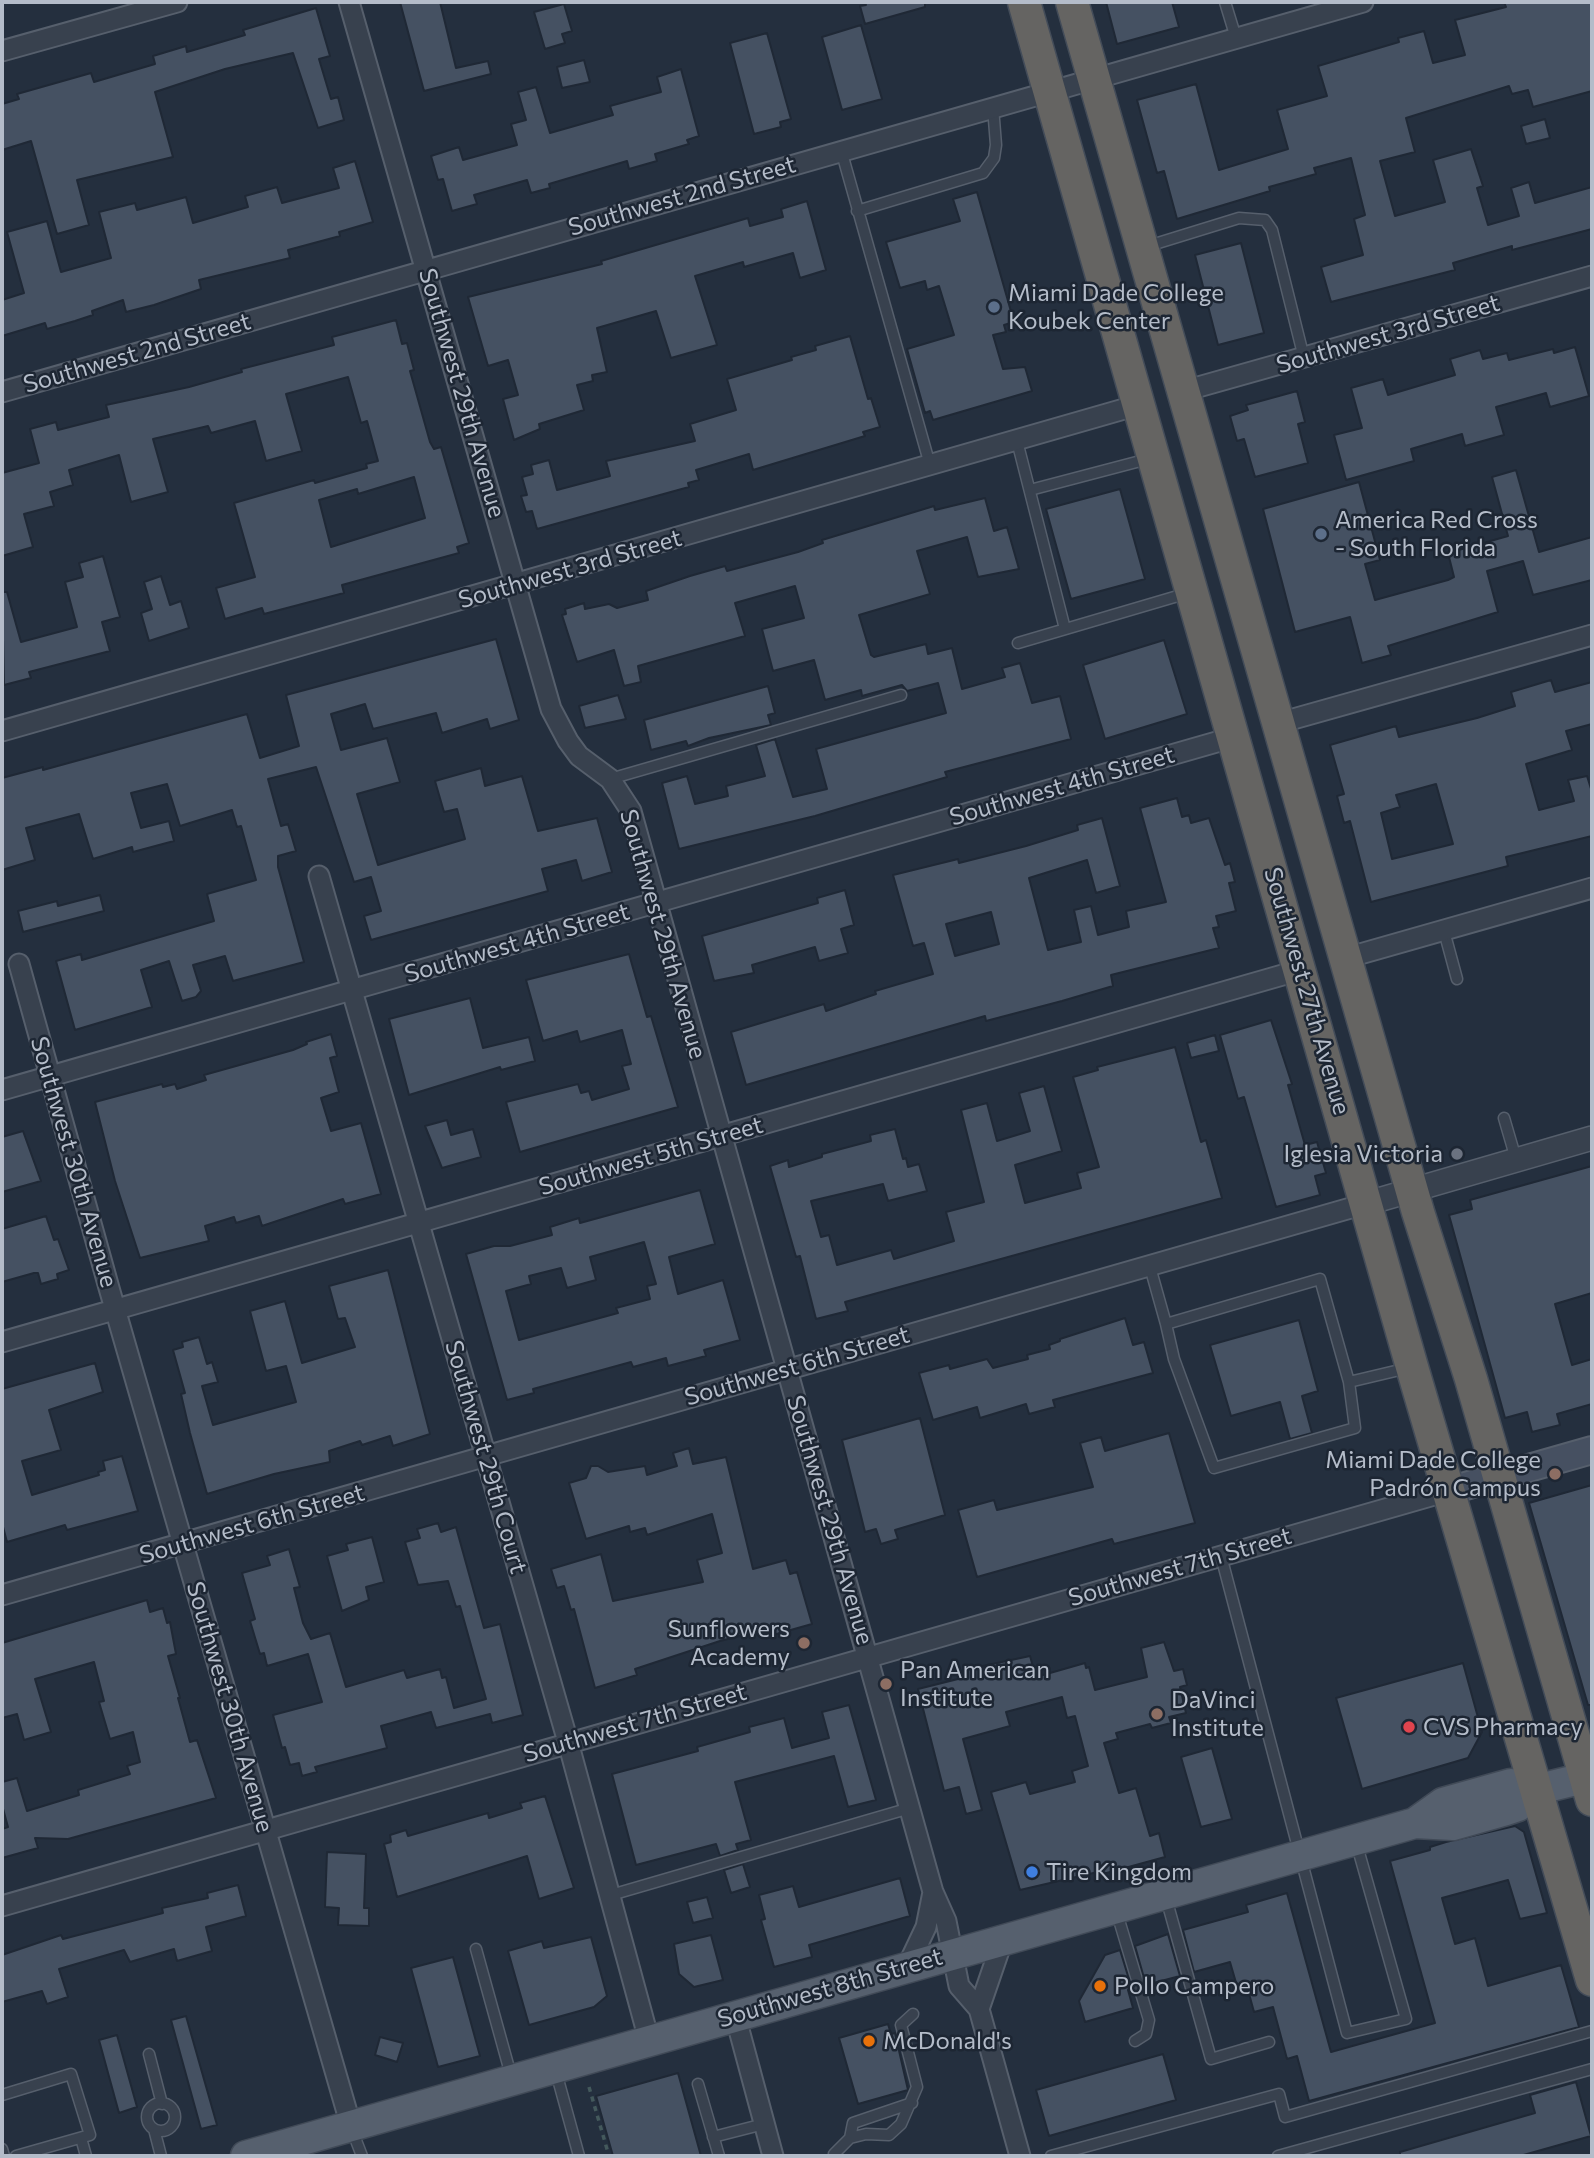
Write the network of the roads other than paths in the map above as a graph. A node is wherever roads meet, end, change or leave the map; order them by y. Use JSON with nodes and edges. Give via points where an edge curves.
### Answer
{"nodes":[{"id":1,"x":177,"y":2,"type":"edge"},
{"id":2,"x":349,"y":2,"type":"edge"},
{"id":3,"x":1024,"y":2,"type":"edge"},
{"id":4,"x":1072,"y":2,"type":"edge"},
{"id":5,"x":1225,"y":2,"type":"edge"},
{"id":6,"x":1363,"y":2,"type":"edge"},
{"id":7,"x":1236,"y":38,"type":"junction"},
{"id":8,"x":2,"y":51,"type":"edge"},
{"id":9,"x":1094,"y":79,"type":"junction"},
{"id":10,"x":1050,"y":91,"type":"junction"},
{"id":11,"x":993,"y":107,"type":"junction"},
{"id":12,"x":841,"y":150,"type":"junction"},
{"id":13,"x":857,"y":211,"type":"junction"},
{"id":14,"x":1143,"y":247,"type":"junction"},
{"id":15,"x":426,"y":270,"type":"junction"},
{"id":16,"x":1592,"y":276,"type":"edge"},
{"id":17,"x":1124,"y":349,"type":"junction"},
{"id":18,"x":1304,"y":358,"type":"junction"},
{"id":19,"x":1184,"y":391,"type":"junction"},
{"id":20,"x":2,"y":392,"type":"edge"},
{"id":21,"x":1138,"y":405,"type":"junction"},
{"id":22,"x":1017,"y":440,"type":"junction"},
{"id":23,"x":1199,"y":445,"type":"junction"},
{"id":24,"x":1152,"y":457,"type":"junction"},
{"id":25,"x":930,"y":466,"type":"junction"},
{"id":26,"x":1030,"y":490,"type":"junction"},
{"id":27,"x":517,"y":584,"type":"junction"},
{"id":28,"x":1192,"y":592,"type":"junction"},
{"id":29,"x":1065,"y":629,"type":"junction"},
{"id":30,"x":1592,"y":635,"type":"edge"},
{"id":31,"x":1018,"y":643,"type":"dead end"},
{"id":32,"x":1219,"y":687,"type":"junction"},
{"id":33,"x":901,"y":695,"type":"dead end"},
{"id":34,"x":1279,"y":723,"type":"junction"},
{"id":35,"x":2,"y":731,"type":"edge"},
{"id":36,"x":1234,"y":737,"type":"junction"},
{"id":37,"x":610,"y":779,"type":"junction"},
{"id":38,"x":319,"y":876,"type":"dead end"},
{"id":39,"x":1592,"y":888,"type":"edge"},
{"id":40,"x":656,"y":902,"type":"junction"},
{"id":41,"x":1288,"y":927,"type":"junction"},
{"id":42,"x":1444,"y":930,"type":"junction"},
{"id":43,"x":1346,"y":958,"type":"junction"},
{"id":44,"x":19,"y":964,"type":"dead end"},
{"id":45,"x":1300,"y":970,"type":"junction"},
{"id":46,"x":1457,"y":979,"type":"dead end"},
{"id":47,"x":352,"y":990,"type":"junction"},
{"id":48,"x":49,"y":1076,"type":"junction"},
{"id":49,"x":2,"y":1090,"type":"edge"},
{"id":50,"x":1504,"y":1118,"type":"dead end"},
{"id":51,"x":720,"y":1136,"type":"junction"},
{"id":52,"x":1592,"y":1138,"type":"edge"},
{"id":53,"x":1516,"y":1160,"type":"junction"},
{"id":54,"x":1412,"y":1190,"type":"junction"},
{"id":55,"x":1368,"y":1203,"type":"junction"},
{"id":56,"x":419,"y":1223,"type":"junction"},
{"id":57,"x":1150,"y":1268,"type":"junction"},
{"id":58,"x":115,"y":1310,"type":"junction"},
{"id":59,"x":1166,"y":1324,"type":"junction"},
{"id":60,"x":2,"y":1342,"type":"edge"},
{"id":61,"x":1412,"y":1367,"type":"junction"},
{"id":62,"x":787,"y":1368,"type":"junction"},
{"id":63,"x":1349,"y":1382,"type":"junction"},
{"id":64,"x":1592,"y":1450,"type":"edge"},
{"id":65,"x":486,"y":1457,"type":"junction"},
{"id":66,"x":1499,"y":1477,"type":"junction"},
{"id":67,"x":1448,"y":1491,"type":"junction"},
{"id":68,"x":184,"y":1544,"type":"junction"},
{"id":69,"x":1221,"y":1555,"type":"junction"},
{"id":70,"x":2,"y":1595,"type":"edge"},
{"id":71,"x":869,"y":1656,"type":"junction"},
{"id":72,"x":568,"y":1742,"type":"junction"},
{"id":73,"x":1590,"y":1784,"type":"edge"},
{"id":74,"x":1535,"y":1790,"type":"junction"},
{"id":75,"x":910,"y":1808,"type":"junction"},
{"id":76,"x":265,"y":1830,"type":"junction"},
{"id":77,"x":1355,"y":1840,"type":"junction"},
{"id":78,"x":1301,"y":1854,"type":"junction"},
{"id":79,"x":933,"y":1892,"type":"junction"},
{"id":80,"x":1165,"y":1894,"type":"junction"},
{"id":81,"x":611,"y":1895,"type":"junction"},
{"id":82,"x":2,"y":1906,"type":"edge"},
{"id":83,"x":1116,"y":1909,"type":"junction"},
{"id":84,"x":1003,"y":1938,"type":"junction"},
{"id":85,"x":476,"y":1949,"type":"dead end"},
{"id":86,"x":952,"y":1954,"type":"junction"},
{"id":87,"x":906,"y":1967,"type":"junction"},
{"id":88,"x":1592,"y":1980,"type":"edge"},
{"id":89,"x":979,"y":2009,"type":"junction"},
{"id":90,"x":913,"y":2014,"type":"dead end"},
{"id":91,"x":735,"y":2015,"type":"junction"},
{"id":92,"x":1592,"y":2031,"type":"edge"},
{"id":93,"x":649,"y":2040,"type":"junction"},
{"id":94,"x":1135,"y":2041,"type":"dead end"},
{"id":95,"x":1269,"y":2042,"type":"dead end"},
{"id":96,"x":149,"y":2054,"type":"dead end"},
{"id":97,"x":555,"y":2067,"type":"junction"},
{"id":98,"x":1592,"y":2069,"type":"edge"},
{"id":99,"x":512,"y":2079,"type":"junction"},
{"id":100,"x":698,"y":2084,"type":"dead end"},
{"id":101,"x":2,"y":2095,"type":"edge"},
{"id":102,"x":912,"y":2102,"type":"junction"},
{"id":103,"x":162,"y":2104,"type":"junction"},
{"id":104,"x":764,"y":2124,"type":"junction"},
{"id":105,"x":351,"y":2126,"type":"junction"},
{"id":106,"x":153,"y":2129,"type":"junction"},
{"id":107,"x":713,"y":2137,"type":"junction"},
{"id":108,"x":81,"y":2138,"type":"junction"},
{"id":109,"x":850,"y":2138,"type":"junction"},
{"id":110,"x":2,"y":2148,"type":"edge"},
{"id":111,"x":834,"y":2154,"type":"dead end"},
{"id":112,"x":4,"y":2156,"type":"edge"},
{"id":113,"x":16,"y":2156,"type":"edge"},
{"id":114,"x":86,"y":2156,"type":"edge"},
{"id":115,"x":161,"y":2156,"type":"edge"},
{"id":116,"x":246,"y":2156,"type":"edge"},
{"id":117,"x":362,"y":2156,"type":"edge"},
{"id":118,"x":579,"y":2156,"type":"edge"},
{"id":119,"x":719,"y":2156,"type":"edge"},
{"id":120,"x":773,"y":2156,"type":"edge"},
{"id":121,"x":1020,"y":2156,"type":"edge"},
{"id":122,"x":1051,"y":2156,"type":"edge"},
{"id":123,"x":1278,"y":2156,"type":"edge"}],
"edges":[{"from":1,"to":8,"type":"street"},
{"from":2,"to":15,"type":"street","name":"Southwest 29th Avenue"},
{"from":3,"to":10,"type":"highway","name":"Southwest 27th Avenue"},
{"from":4,"to":9,"type":"highway","name":"Southwest 27th Avenue"},
{"from":5,"to":7,"type":"lane"},
{"from":6,"to":7,"type":"street","name":"Southwest 2nd Street"},
{"from":7,"to":9,"type":"street","name":"Southwest 2nd Street"},
{"from":9,"to":10,"type":"street","name":"Southwest 2nd Street"},
{"from":9,"to":14,"type":"highway","name":"Southwest 27th Avenue"},
{"from":10,"to":11,"type":"street","name":"Southwest 2nd Street"},
{"from":10,"to":17,"type":"highway","name":"Southwest 27th Avenue"},
{"from":11,"to":12,"type":"street","name":"Southwest 2nd Street"},
{"from":11,"to":13,"type":"lane","via":[[996,145],[994,158],[983,173]]},
{"from":12,"to":13,"type":"lane"},
{"from":12,"to":15,"type":"street","name":"Southwest 2nd Street"},
{"from":13,"to":25,"type":"lane"},
{"from":14,"to":18,"type":"lane","via":[[1239,218],[1265,220],[1272,230]]},
{"from":14,"to":19,"type":"highway","name":"Southwest 27th Avenue"},
{"from":15,"to":20,"type":"street","name":"Southwest 2nd Street"},
{"from":15,"to":27,"type":"street","name":"Southwest 29th Avenue"},
{"from":16,"to":18,"type":"street","name":"Southwest 3rd Street"},
{"from":17,"to":19,"type":"highway","via":[[1165,384]]},
{"from":17,"to":21,"type":"highway","name":"Southwest 27th Avenue"},
{"from":18,"to":19,"type":"street","name":"Southwest 3rd Street"},
{"from":19,"to":23,"type":"highway","name":"Southwest 27th Avenue"},
{"from":21,"to":22,"type":"street","name":"Southwest 3rd Street"},
{"from":21,"to":23,"type":"highway","via":[[1159,412]]},
{"from":21,"to":24,"type":"highway","name":"Southwest 27th Avenue"},
{"from":22,"to":25,"type":"street","name":"Southwest 3rd Street"},
{"from":22,"to":26,"type":"lane"},
{"from":23,"to":34,"type":"highway","name":"Southwest 27th Avenue"},
{"from":24,"to":26,"type":"lane"},
{"from":24,"to":28,"type":"highway","name":"Southwest 27th Avenue"},
{"from":25,"to":27,"type":"street","name":"Southwest 3rd Street"},
{"from":26,"to":29,"type":"lane"},
{"from":27,"to":35,"type":"street","name":"Southwest 3rd Street"},
{"from":27,"to":37,"type":"street","name":"Southwest 29th Avenue","via":[[558,725],[579,756]]},
{"from":28,"to":29,"type":"lane"},
{"from":28,"to":32,"type":"highway","name":"Southwest 27th Avenue"},
{"from":29,"to":31,"type":"lane"},
{"from":30,"to":34,"type":"street"},
{"from":32,"to":34,"type":"highway","via":[[1241,716],[1263,724]]},
{"from":32,"to":36,"type":"highway","name":"Southwest 27th Avenue"},
{"from":33,"to":37,"type":"lane"},
{"from":34,"to":43,"type":"highway","name":"Southwest 27th Avenue"},
{"from":36,"to":40,"type":"street","name":"Southwest 4th Street"},
{"from":36,"to":41,"type":"highway","name":"Southwest 27th Avenue"},
{"from":37,"to":40,"type":"street","name":"Southwest 29th Avenue","via":[[631,811]]},
{"from":38,"to":47,"type":"street","name":"Southwest 29th Court"},
{"from":39,"to":42,"type":"street"},
{"from":40,"to":47,"type":"street","name":"Southwest 4th Street"},
{"from":40,"to":51,"type":"street","name":"Southwest 29th Avenue"},
{"from":41,"to":43,"type":"highway","via":[[1307,951]]},
{"from":41,"to":45,"type":"highway","name":"Southwest 27th Avenue"},
{"from":42,"to":43,"type":"street"},
{"from":42,"to":46,"type":"lane"},
{"from":43,"to":54,"type":"highway","name":"Southwest 27th Avenue"},
{"from":44,"to":48,"type":"street","name":"Southwest 30th Avenue"},
{"from":45,"to":51,"type":"street","name":"Southwest 5th Street"},
{"from":45,"to":55,"type":"highway","name":"Southwest 27th Avenue"},
{"from":47,"to":48,"type":"street","name":"Southwest 4th Street"},
{"from":47,"to":56,"type":"street","name":"Southwest 29th Court"},
{"from":48,"to":49,"type":"street","name":"Southwest 4th Street"},
{"from":48,"to":58,"type":"street","name":"Southwest 30th Avenue"},
{"from":50,"to":53,"type":"lane"},
{"from":51,"to":56,"type":"street","name":"Southwest 5th Street"},
{"from":51,"to":62,"type":"street","name":"Southwest 29th Avenue"},
{"from":52,"to":53,"type":"street","name":"Southwest 6th Street"},
{"from":53,"to":54,"type":"street","name":"Southwest 6th Street"},
{"from":54,"to":55,"type":"street","name":"Southwest 6th Street"},
{"from":54,"to":66,"type":"highway","name":"Southwest 27th Avenue"},
{"from":55,"to":57,"type":"street","name":"Southwest 6th Street"},
{"from":55,"to":61,"type":"highway","name":"Southwest 27th Avenue"},
{"from":56,"to":58,"type":"street","name":"Southwest 5th Street"},
{"from":56,"to":65,"type":"street","name":"Southwest 29th Court"},
{"from":57,"to":59,"type":"lane"},
{"from":57,"to":62,"type":"street","name":"Southwest 6th Street"},
{"from":58,"to":60,"type":"street","name":"Southwest 5th Street"},
{"from":58,"to":68,"type":"street","name":"Southwest 30th Avenue"},
{"from":59,"to":63,"type":"lane","via":[[1320,1279]]},
{"from":59,"to":63,"type":"lane","via":[[1214,1468],[1354,1428]]},
{"from":61,"to":63,"type":"lane"},
{"from":61,"to":67,"type":"highway","name":"Southwest 27th Avenue"},
{"from":62,"to":65,"type":"street","name":"Southwest 6th Street"},
{"from":62,"to":71,"type":"street","name":"Southwest 29th Avenue"},
{"from":64,"to":66,"type":"main road","name":"Southwest 7th Street"},
{"from":65,"to":68,"type":"street","name":"Southwest 6th Street"},
{"from":65,"to":72,"type":"street","name":"Southwest 29th Court"},
{"from":66,"to":67,"type":"main road","name":"Southwest 7th Street"},
{"from":66,"to":73,"type":"highway","name":"Southwest 27th Avenue"},
{"from":67,"to":69,"type":"street","name":"Southwest 7th Street"},
{"from":67,"to":74,"type":"highway","name":"Southwest 27th Avenue"},
{"from":68,"to":70,"type":"street","name":"Southwest 6th Street"},
{"from":68,"to":76,"type":"street","name":"Southwest 30th Avenue"},
{"from":69,"to":71,"type":"street","name":"Southwest 7th Street"},
{"from":69,"to":78,"type":"lane"},
{"from":71,"to":72,"type":"street","name":"Southwest 7th Street"},
{"from":71,"to":75,"type":"street","name":"Southwest 29th Avenue"},
{"from":72,"to":76,"type":"street","name":"Southwest 7th Street"},
{"from":72,"to":81,"type":"street","name":"Southwest 29th Court"},
{"from":73,"to":74,"type":"main road","name":"Southwest 8th Street"},
{"from":74,"to":77,"type":"main road","name":"Southwest 8th Street","via":[[1518,1806],[1453,1825],[1415,1823]]},
{"from":74,"to":88,"type":"highway","name":"Southwest 27th Avenue"},
{"from":75,"to":79,"type":"street","name":"Southwest 29th Avenue"},
{"from":75,"to":81,"type":"lane"},
{"from":76,"to":82,"type":"street","name":"Southwest 7th Street"},
{"from":76,"to":105,"type":"street","name":"Southwest 30th Avenue"},
{"from":77,"to":78,"type":"main road","name":"Southwest 8th Street"},
{"from":77,"to":78,"type":"lane","via":[[1406,2019],[1347,2033]]},
{"from":78,"to":80,"type":"main road","name":"Southwest 8th Street"},
{"from":79,"to":86,"type":"street","name":"Southwest 29th Avenue","via":[[943,1911]]},
{"from":79,"to":87,"type":"street","name":"Southwest 29th Avenue","via":[[926,1927]]},
{"from":80,"to":83,"type":"main road","name":"Southwest 8th Street"},
{"from":80,"to":95,"type":"lane","via":[[1211,2059]]},
{"from":81,"to":93,"type":"street","name":"Southwest 29th Court"},
{"from":83,"to":84,"type":"main road","name":"Southwest 8th Street"},
{"from":83,"to":94,"type":"lane","via":[[1149,2020],[1146,2034]]},
{"from":84,"to":86,"type":"main road","name":"Southwest 8th Street"},
{"from":84,"to":89,"type":"street"},
{"from":85,"to":99,"type":"lane"},
{"from":86,"to":87,"type":"main road","name":"Southwest 8th Street"},
{"from":86,"to":89,"type":"street","name":"Southwest 29th Avenue","via":[[963,1993]]},
{"from":87,"to":91,"type":"main road","name":"Southwest 8th Street"},
{"from":89,"to":121,"type":"street","name":"Southwest 29th Avenue"},
{"from":90,"to":102,"type":"lane","via":[[901,2025],[917,2087]]},
{"from":91,"to":93,"type":"main road","name":"Southwest 8th Street"},
{"from":91,"to":104,"type":"street"},
{"from":92,"to":122,"type":"lane","via":[[1285,2117],[1279,2094]]},
{"from":93,"to":97,"type":"main road","name":"Southwest 8th Street"},
{"from":96,"to":103,"type":"lane"},
{"from":97,"to":99,"type":"main road","name":"Southwest 8th Street"},
{"from":97,"to":118,"type":"lane"},
{"from":98,"to":123,"type":"lane"},
{"from":99,"to":105,"type":"main road","name":"Southwest 8th Street"},
{"from":100,"to":107,"type":"lane"},
{"from":101,"to":108,"type":"lane","via":[[71,2074],[90,2135]]},
{"from":102,"to":109,"type":"lane","via":[[853,2123]]},
{"from":102,"to":109,"type":"lane","via":[[901,2124],[889,2135]]},
{"from":103,"to":106,"type":"lane","via":[[148,2113]]},
{"from":103,"to":106,"type":"lane","via":[[173,2111],[173,2124],[162,2131]]},
{"from":104,"to":107,"type":"lane"},
{"from":104,"to":120,"type":"street"},
{"from":105,"to":116,"type":"main road","name":"Southwest 8th Street"},
{"from":105,"to":117,"type":"lane"},
{"from":106,"to":115,"type":"lane"},
{"from":107,"to":119,"type":"lane"},
{"from":108,"to":113,"type":"lane"},
{"from":108,"to":114,"type":"lane"},
{"from":109,"to":111,"type":"lane"},
{"from":110,"to":112,"type":"lane"}]}
